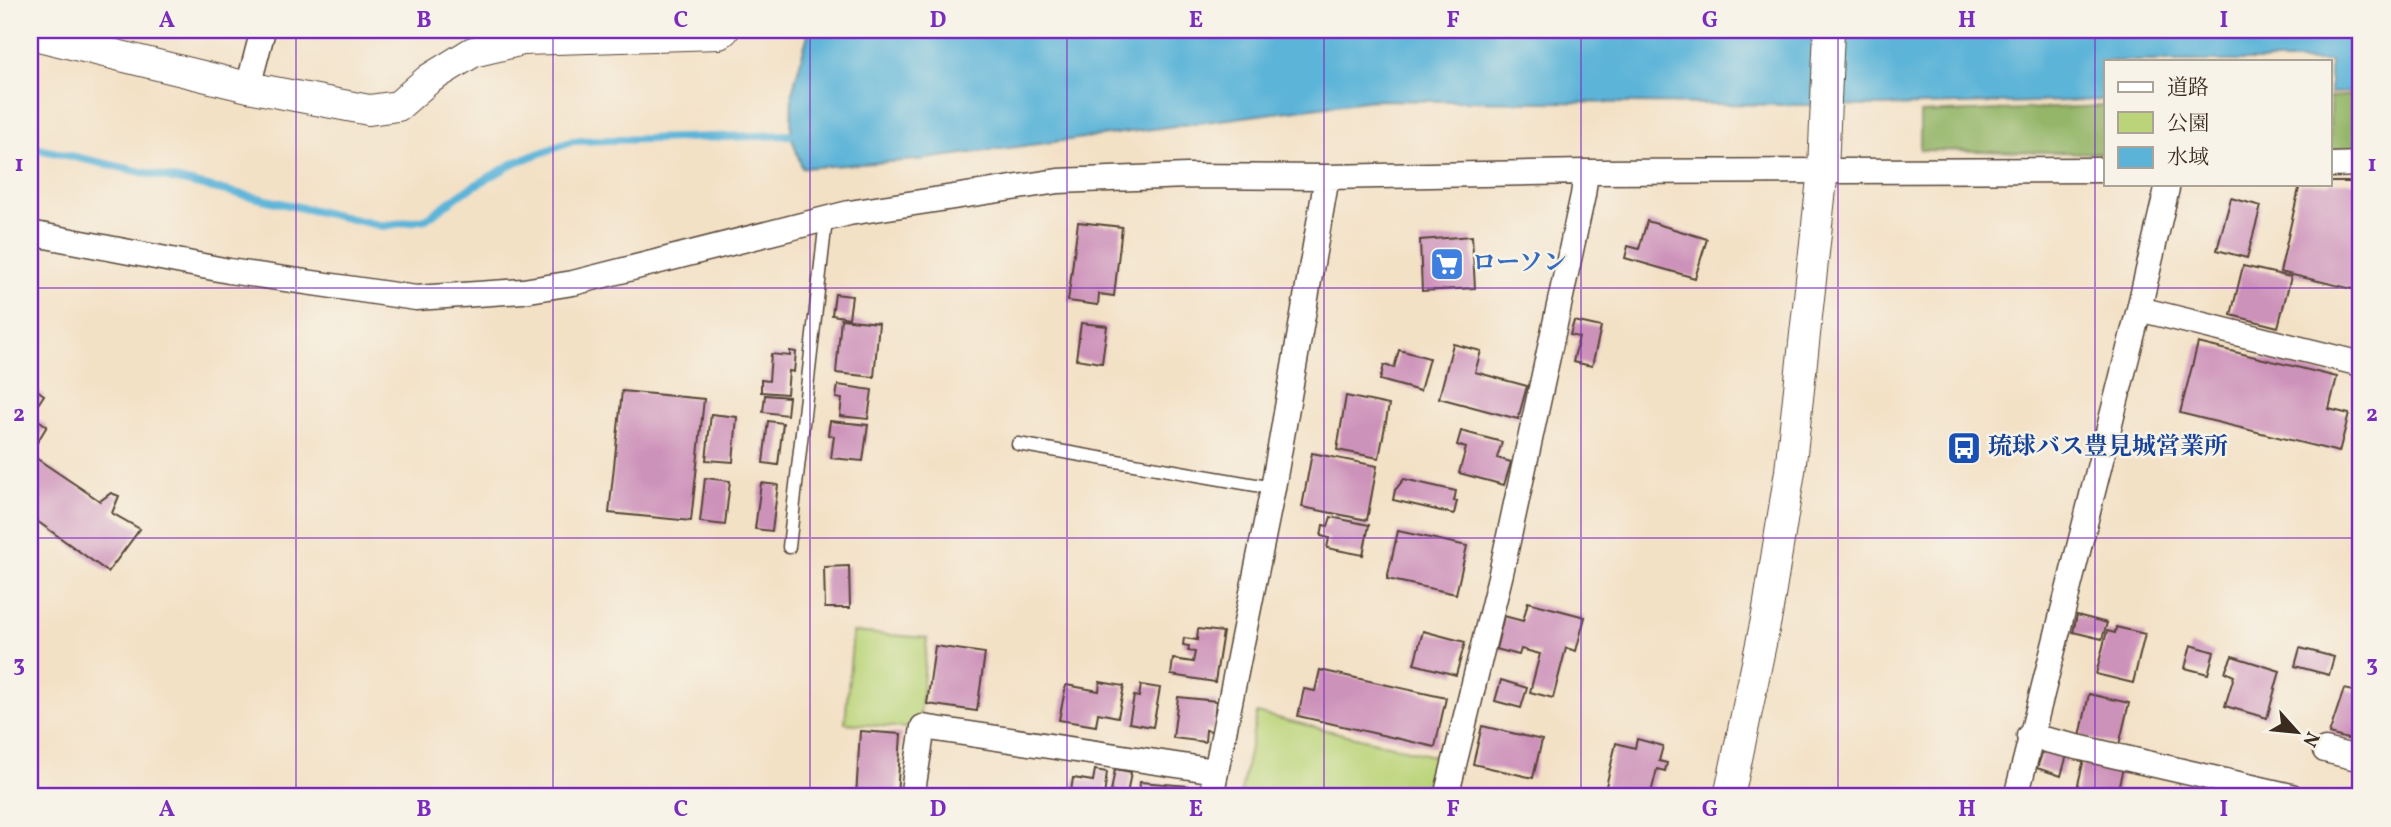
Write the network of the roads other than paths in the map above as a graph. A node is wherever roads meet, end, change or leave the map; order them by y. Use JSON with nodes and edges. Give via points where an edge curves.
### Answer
{"nodes":[{"id":1,"x":263,"y":30,"type":"edge"},
{"id":2,"x":724,"y":30,"type":"edge"},
{"id":3,"x":1829,"y":30,"type":"edge"},
{"id":4,"x":30,"y":34,"type":"edge"},
{"id":5,"x":248,"y":87,"type":"junction"},
{"id":6,"x":2361,"y":164,"type":"edge"},
{"id":7,"x":2332,"y":165,"type":"edge"},
{"id":8,"x":1823,"y":170,"type":"junction"},
{"id":9,"x":2104,"y":170,"type":"edge"},
{"id":10,"x":1586,"y":172,"type":"junction"},
{"id":11,"x":1327,"y":177,"type":"junction"},
{"id":12,"x":2168,"y":186,"type":"edge"},
{"id":13,"x":826,"y":220,"type":"junction"},
{"id":14,"x":30,"y":233,"type":"edge"},
{"id":15,"x":2139,"y":309,"type":"junction"},
{"id":16,"x":2361,"y":363,"type":"edge"},
{"id":17,"x":1018,"y":444,"type":"dead end"},
{"id":18,"x":1273,"y":488,"type":"junction"},
{"id":19,"x":789,"y":547,"type":"dead end"},
{"id":20,"x":2029,"y":736,"type":"junction"},
{"id":21,"x":2325,"y":750,"type":"dead end"},
{"id":22,"x":2361,"y":759,"type":"edge"},
{"id":23,"x":1216,"y":771,"type":"junction"},
{"id":24,"x":2291,"y":796,"type":"edge"},
{"id":25,"x":912,"y":797,"type":"edge"},
{"id":26,"x":1212,"y":797,"type":"edge"},
{"id":27,"x":1446,"y":797,"type":"edge"},
{"id":28,"x":1728,"y":797,"type":"edge"},
{"id":29,"x":2016,"y":797,"type":"edge"}],
"edges":[{"from":1,"to":5,"type":"street"},
{"from":2,"to":5,"type":"street","via":[[719,34],[523,40],[473,52],[429,79],[398,106],[369,110]]},
{"from":3,"to":8,"type":"street"},
{"from":4,"to":5,"type":"street"},
{"from":6,"to":7,"type":"street"},
{"from":8,"to":9,"type":"street"},
{"from":8,"to":10,"type":"street"},
{"from":8,"to":28,"type":"street","via":[[1790,471],[1767,615]]},
{"from":10,"to":11,"type":"street"},
{"from":10,"to":27,"type":"street","via":[[1501,573]]},
{"from":11,"to":13,"type":"street","via":[[1058,181]]},
{"from":11,"to":18,"type":"street"},
{"from":12,"to":15,"type":"street"},
{"from":13,"to":14,"type":"street","via":[[573,284],[416,298],[229,271]]},
{"from":13,"to":19,"type":"lane"},
{"from":15,"to":16,"type":"street"},
{"from":15,"to":20,"type":"street"},
{"from":17,"to":18,"type":"lane"},
{"from":18,"to":23,"type":"street"},
{"from":20,"to":24,"type":"street"},
{"from":20,"to":29,"type":"street"},
{"from":21,"to":22,"type":"street"},
{"from":23,"to":25,"type":"street","via":[[923,727]]},
{"from":23,"to":26,"type":"street"}]}
